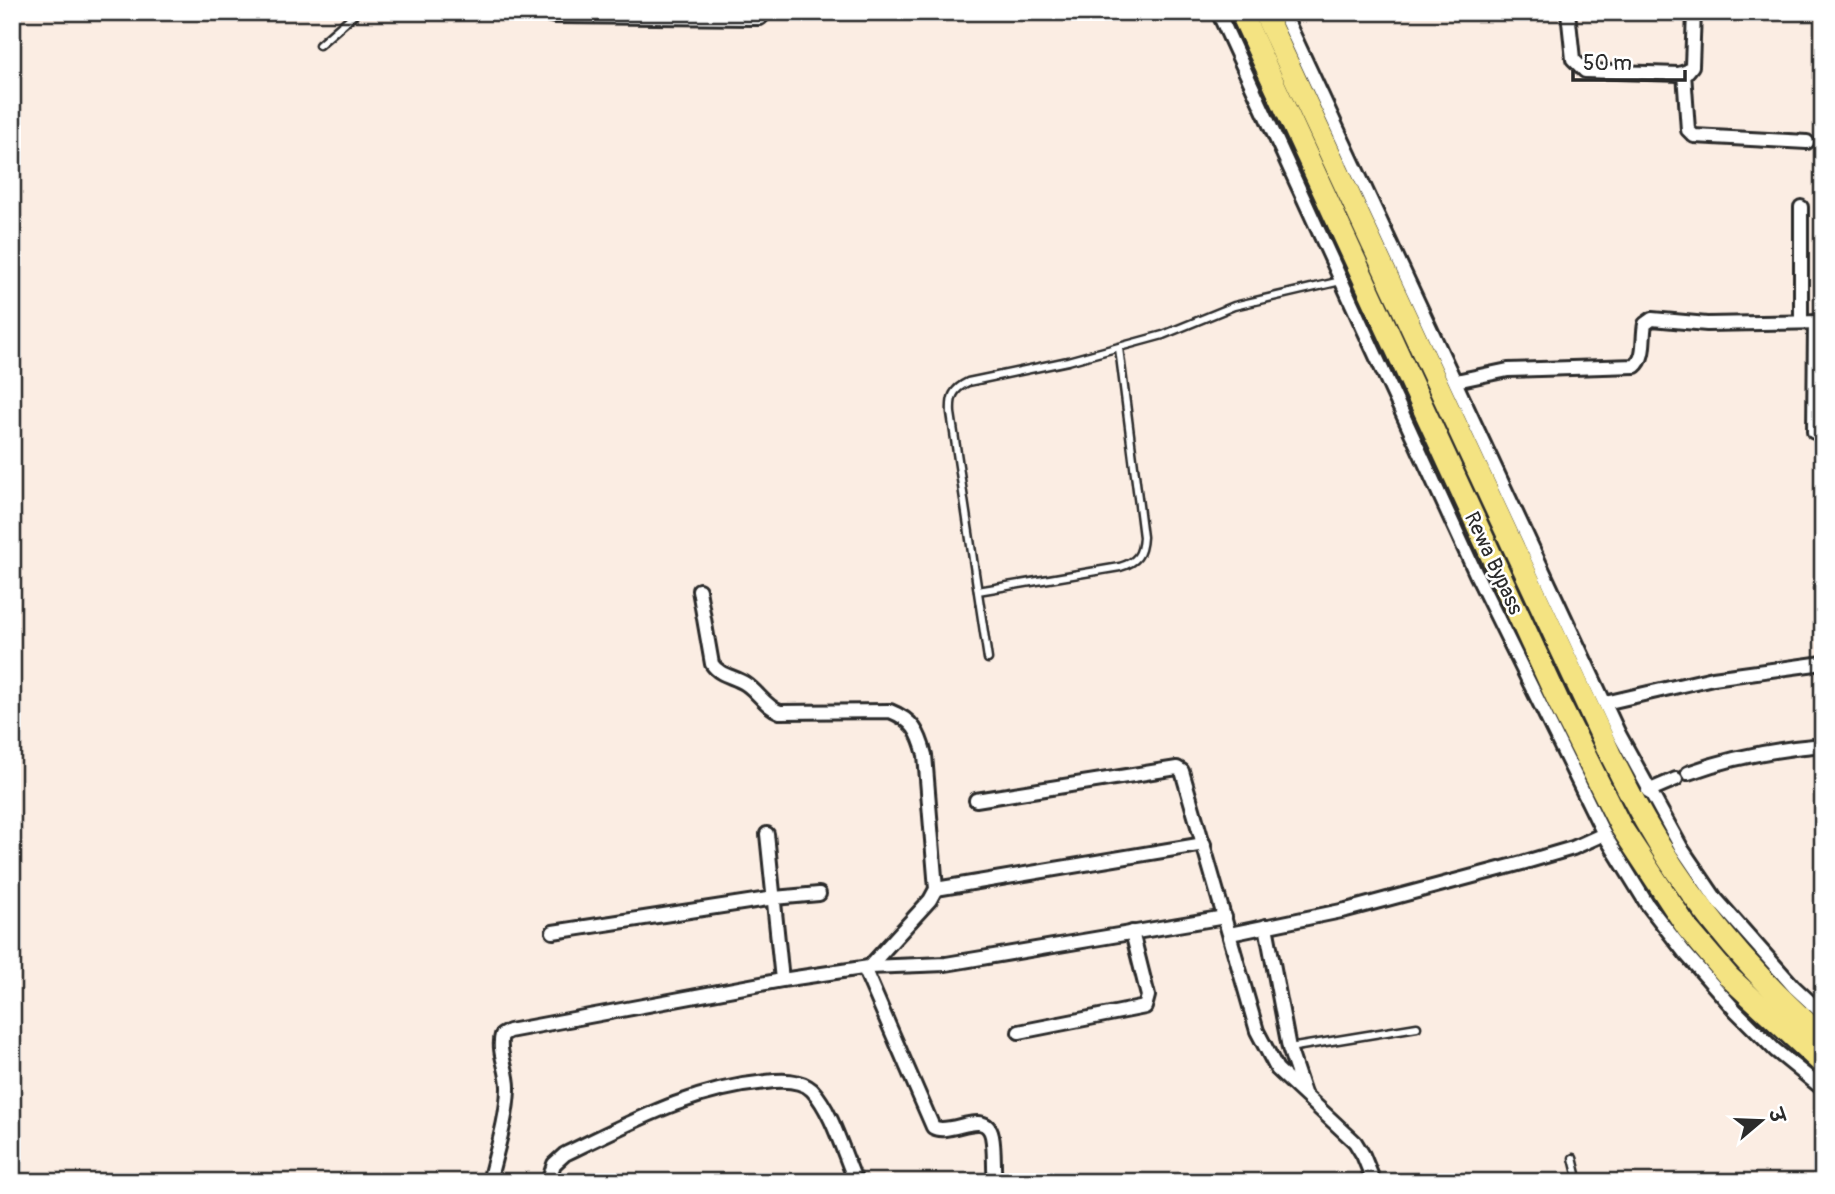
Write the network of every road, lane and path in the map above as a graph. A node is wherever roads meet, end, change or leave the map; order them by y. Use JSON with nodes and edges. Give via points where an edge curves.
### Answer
{"nodes":[{"id":1,"x":357,"y":12,"type":"edge"},
{"id":2,"x":539,"y":12,"type":"edge"},
{"id":3,"x":766,"y":12,"type":"edge"},
{"id":4,"x":1218,"y":12,"type":"edge"},
{"id":5,"x":1241,"y":12,"type":"edge"},
{"id":6,"x":1264,"y":12,"type":"edge"},
{"id":7,"x":1283,"y":12,"type":"edge"},
{"id":8,"x":1567,"y":12,"type":"edge"},
{"id":9,"x":1694,"y":12,"type":"edge"},
{"id":10,"x":319,"y":45,"type":"dead end"},
{"id":11,"x":1684,"y":73,"type":"junction"},
{"id":12,"x":1807,"y":142,"type":"dead end"},
{"id":13,"x":1801,"y":207,"type":"dead end"},
{"id":14,"x":1342,"y":281,"type":"junction"},
{"id":15,"x":1801,"y":322,"type":"junction"},
{"id":16,"x":1819,"y":322,"type":"edge"},
{"id":17,"x":1119,"y":348,"type":"junction"},
{"id":18,"x":1456,"y":382,"type":"junction"},
{"id":19,"x":1814,"y":432,"type":"dead end"},
{"id":20,"x":699,"y":590,"type":"dead end"},
{"id":21,"x":978,"y":591,"type":"junction"},
{"id":22,"x":988,"y":659,"type":"dead end"},
{"id":23,"x":1823,"y":663,"type":"edge"},
{"id":24,"x":1605,"y":703,"type":"junction"},
{"id":25,"x":1823,"y":745,"type":"edge"},
{"id":26,"x":1688,"y":774,"type":"dead end"},
{"id":27,"x":1676,"y":779,"type":"dead end"},
{"id":28,"x":1648,"y":791,"type":"junction"},
{"id":29,"x":976,"y":800,"type":"dead end"},
{"id":30,"x":766,"y":834,"type":"dead end"},
{"id":31,"x":1604,"y":834,"type":"junction"},
{"id":32,"x":1204,"y":844,"type":"junction"},
{"id":33,"x":936,"y":889,"type":"junction"},
{"id":34,"x":820,"y":894,"type":"dead end"},
{"id":35,"x":774,"y":898,"type":"junction"},
{"id":36,"x":1225,"y":917,"type":"junction"},
{"id":37,"x":1266,"y":926,"type":"junction"},
{"id":38,"x":553,"y":932,"type":"dead end"},
{"id":39,"x":1132,"y":932,"type":"junction"},
{"id":40,"x":1230,"y":934,"type":"junction"},
{"id":41,"x":867,"y":968,"type":"junction"},
{"id":42,"x":782,"y":980,"type":"junction"},
{"id":43,"x":1823,"y":1014,"type":"edge"},
{"id":44,"x":1417,"y":1027,"type":"dead end"},
{"id":45,"x":1019,"y":1032,"type":"dead end"},
{"id":46,"x":1823,"y":1037,"type":"edge"},
{"id":47,"x":1289,"y":1048,"type":"junction"},
{"id":48,"x":1823,"y":1065,"type":"edge"},
{"id":49,"x":1823,"y":1090,"type":"edge"},
{"id":50,"x":1304,"y":1093,"type":"junction"},
{"id":51,"x":1573,"y":1158,"type":"dead end"},
{"id":52,"x":489,"y":1182,"type":"edge"},
{"id":53,"x":548,"y":1182,"type":"edge"},
{"id":54,"x":856,"y":1182,"type":"edge"},
{"id":55,"x":995,"y":1182,"type":"edge"},
{"id":56,"x":1374,"y":1182,"type":"edge"},
{"id":57,"x":1579,"y":1182,"type":"edge"}],
"edges":[{"from":1,"to":10,"type":"lane"},
{"from":2,"to":3,"type":"street","via":[[555,16],[760,18]]},
{"from":4,"to":14,"type":"street"},
{"from":5,"to":48,"type":"highway","name":"Rewa Bypass","via":[[1554,694],[1621,827],[1688,929],[1729,977]]},
{"from":6,"to":46,"type":"highway","name":"Rewa Bypass","via":[[1645,822],[1709,917],[1791,1009]]},
{"from":7,"to":18,"type":"street"},
{"from":8,"to":11,"type":"street","via":[[1573,59],[1585,71]]},
{"from":9,"to":11,"type":"street","via":[[1692,66]]},
{"from":11,"to":12,"type":"street","via":[[1688,130],[1694,135]]},
{"from":13,"to":15,"type":"street"},
{"from":14,"to":17,"type":"lane","via":[[1234,306]]},
{"from":14,"to":31,"type":"street","via":[[1476,575]]},
{"from":15,"to":16,"type":"street"},
{"from":15,"to":18,"type":"street","via":[[1707,324],[1652,319],[1645,324],[1642,356],[1635,366],[1508,370]]},
{"from":16,"to":19,"type":"street"},
{"from":17,"to":21,"type":"lane","via":[[968,382],[952,394]]},
{"from":17,"to":21,"type":"lane","via":[[1143,537],[1138,558],[1120,567]]},
{"from":18,"to":24,"type":"street"},
{"from":20,"to":33,"type":"street","via":[[712,664],[720,673],[748,685],[774,709],[890,711],[915,726],[925,755]]},
{"from":21,"to":22,"type":"lane"},
{"from":23,"to":24,"type":"street","via":[[1713,678]]},
{"from":24,"to":28,"type":"street"},
{"from":25,"to":26,"type":"street","via":[[1756,753]]},
{"from":27,"to":28,"type":"street"},
{"from":28,"to":43,"type":"street","via":[[1716,899]]},
{"from":29,"to":32,"type":"street","via":[[1177,768],[1185,774]]},
{"from":30,"to":35,"type":"street"},
{"from":31,"to":37,"type":"street","via":[[1522,863],[1346,910]]},
{"from":31,"to":49,"type":"street","via":[[1647,904],[1685,953],[1775,1050]]},
{"from":32,"to":33,"type":"street"},
{"from":32,"to":36,"type":"street"},
{"from":33,"to":41,"type":"street"},
{"from":34,"to":35,"type":"street"},
{"from":35,"to":38,"type":"street"},
{"from":35,"to":42,"type":"street"},
{"from":36,"to":39,"type":"street"},
{"from":36,"to":40,"type":"street"},
{"from":37,"to":40,"type":"street"},
{"from":37,"to":47,"type":"street"},
{"from":39,"to":41,"type":"street","via":[[946,964]]},
{"from":39,"to":45,"type":"street","via":[[1148,996],[1145,1007]]},
{"from":40,"to":50,"type":"street","via":[[1264,1047],[1278,1069]]},
{"from":41,"to":42,"type":"street"},
{"from":41,"to":55,"type":"street","via":[[933,1127],[941,1130],[983,1122],[993,1137]]},
{"from":42,"to":52,"type":"street","via":[[505,1032],[500,1045],[508,1091]]},
{"from":44,"to":47,"type":"lane"},
{"from":47,"to":50,"type":"street"},
{"from":50,"to":56,"type":"street","via":[[1355,1142]]},
{"from":51,"to":57,"type":"lane"},
{"from":53,"to":54,"type":"street","via":[[554,1164],[565,1154],[661,1108],[725,1087],[780,1080],[799,1082],[823,1105]]}]}
